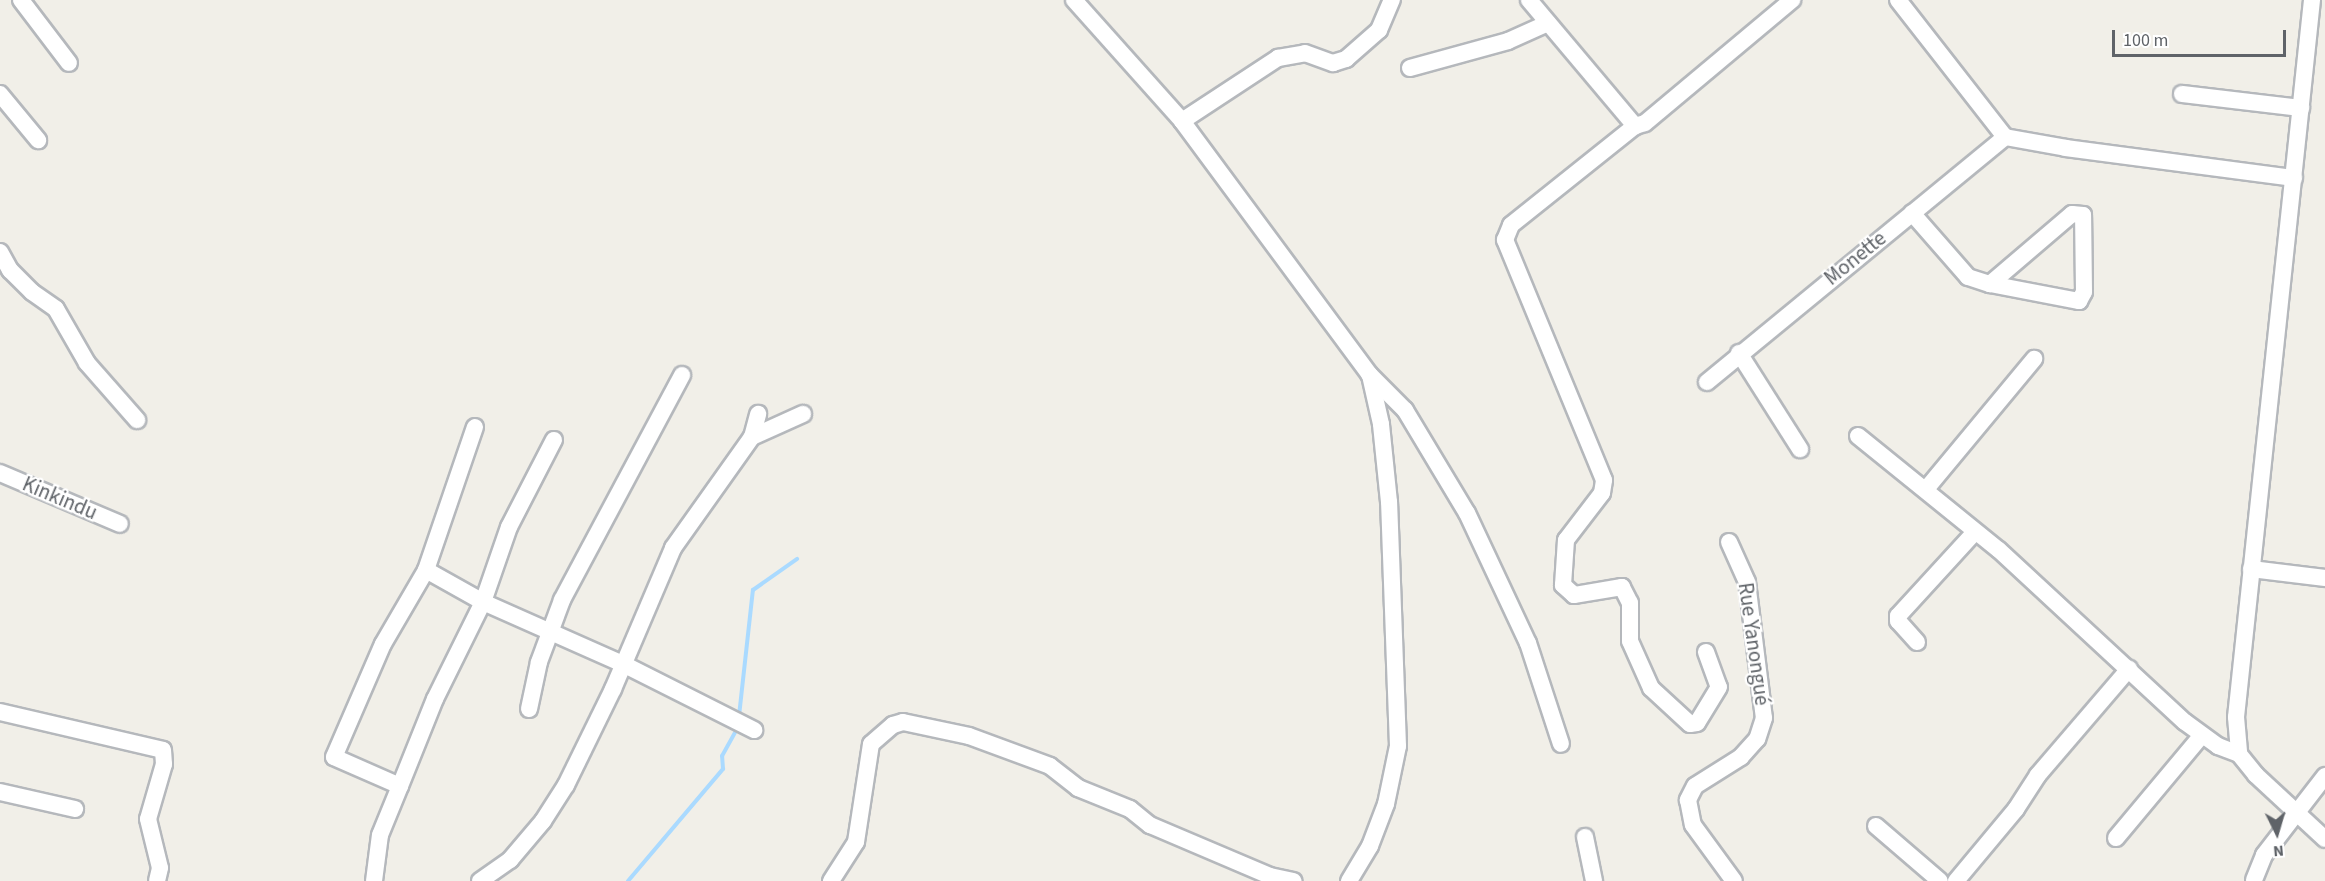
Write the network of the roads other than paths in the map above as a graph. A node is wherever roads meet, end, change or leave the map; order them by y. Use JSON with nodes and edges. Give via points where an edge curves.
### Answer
{"nodes":[{"id":1,"x":21,"y":0,"type":"edge"},
{"id":2,"x":1074,"y":0,"type":"edge"},
{"id":3,"x":1392,"y":0,"type":"edge"},
{"id":4,"x":1529,"y":0,"type":"edge"},
{"id":5,"x":1792,"y":0,"type":"edge"},
{"id":6,"x":1898,"y":0,"type":"edge"},
{"id":7,"x":2312,"y":0,"type":"edge"},
{"id":8,"x":1548,"y":23,"type":"junction"},
{"id":9,"x":69,"y":63,"type":"dead end"},
{"id":10,"x":1410,"y":68,"type":"dead end"},
{"id":11,"x":0,"y":94,"type":"edge"},
{"id":12,"x":2182,"y":94,"type":"dead end"},
{"id":13,"x":2301,"y":108,"type":"junction"},
{"id":14,"x":1182,"y":121,"type":"junction"},
{"id":15,"x":1635,"y":126,"type":"junction"},
{"id":16,"x":2006,"y":137,"type":"junction"},
{"id":17,"x":38,"y":140,"type":"dead end"},
{"id":18,"x":2294,"y":178,"type":"junction"},
{"id":19,"x":1912,"y":213,"type":"junction"},
{"id":20,"x":0,"y":252,"type":"edge"},
{"id":21,"x":1990,"y":284,"type":"junction"},
{"id":22,"x":1739,"y":353,"type":"junction"},
{"id":23,"x":2034,"y":359,"type":"dead end"},
{"id":24,"x":1369,"y":374,"type":"junction"},
{"id":25,"x":682,"y":375,"type":"dead end"},
{"id":26,"x":1707,"y":382,"type":"dead end"},
{"id":27,"x":758,"y":414,"type":"dead end"},
{"id":28,"x":803,"y":414,"type":"dead end"},
{"id":29,"x":137,"y":420,"type":"dead end"},
{"id":30,"x":475,"y":426,"type":"dead end"},
{"id":31,"x":1858,"y":436,"type":"dead end"},
{"id":32,"x":752,"y":437,"type":"junction"},
{"id":33,"x":554,"y":440,"type":"dead end"},
{"id":34,"x":1800,"y":449,"type":"dead end"},
{"id":35,"x":0,"y":473,"type":"edge"},
{"id":36,"x":1927,"y":488,"type":"junction"},
{"id":37,"x":120,"y":524,"type":"dead end"},
{"id":38,"x":1975,"y":532,"type":"junction"},
{"id":39,"x":1729,"y":542,"type":"dead end"},
{"id":40,"x":2251,"y":569,"type":"junction"},
{"id":41,"x":426,"y":570,"type":"junction"},
{"id":42,"x":2325,"y":578,"type":"edge"},
{"id":43,"x":483,"y":602,"type":"junction"},
{"id":44,"x":551,"y":632,"type":"junction"},
{"id":45,"x":1917,"y":642,"type":"dead end"},
{"id":46,"x":1706,"y":652,"type":"dead end"},
{"id":47,"x":623,"y":664,"type":"junction"},
{"id":48,"x":2129,"y":669,"type":"junction"},
{"id":49,"x":529,"y":709,"type":"dead end"},
{"id":50,"x":0,"y":712,"type":"edge"},
{"id":51,"x":754,"y":730,"type":"dead end"},
{"id":52,"x":2202,"y":735,"type":"junction"},
{"id":53,"x":1561,"y":744,"type":"dead end"},
{"id":54,"x":2240,"y":754,"type":"junction"},
{"id":55,"x":2325,"y":776,"type":"edge"},
{"id":56,"x":400,"y":786,"type":"junction"},
{"id":57,"x":0,"y":792,"type":"edge"},
{"id":58,"x":75,"y":809,"type":"dead end"},
{"id":59,"x":2295,"y":812,"type":"junction"},
{"id":60,"x":1876,"y":825,"type":"dead end"},
{"id":61,"x":1585,"y":837,"type":"dead end"},
{"id":62,"x":2116,"y":838,"type":"dead end"},
{"id":63,"x":2325,"y":839,"type":"edge"},
{"id":64,"x":1726,"y":878,"type":"edge"},
{"id":65,"x":2254,"y":880,"type":"edge"},
{"id":66,"x":157,"y":881,"type":"edge"},
{"id":67,"x":374,"y":881,"type":"edge"},
{"id":68,"x":480,"y":881,"type":"edge"},
{"id":69,"x":831,"y":881,"type":"edge"},
{"id":70,"x":1293,"y":881,"type":"edge"},
{"id":71,"x":1349,"y":881,"type":"edge"},
{"id":72,"x":1594,"y":881,"type":"edge"},
{"id":73,"x":1940,"y":881,"type":"edge"},
{"id":74,"x":1956,"y":881,"type":"edge"}],
"edges":[{"from":1,"to":9,"type":"street"},
{"from":2,"to":14,"type":"street"},
{"from":3,"to":14,"type":"street","via":[[1379,30],[1346,59],[1334,63],[1305,53],[1278,58]]},
{"from":4,"to":8,"type":"street"},
{"from":5,"to":15,"type":"street","via":[[1645,123]]},
{"from":6,"to":16,"type":"street"},
{"from":7,"to":13,"type":"street"},
{"from":8,"to":10,"type":"street","via":[[1508,40]]},
{"from":8,"to":15,"type":"street"},
{"from":11,"to":17,"type":"street"},
{"from":12,"to":13,"type":"street"},
{"from":13,"to":18,"type":"street"},
{"from":14,"to":24,"type":"street"},
{"from":15,"to":46,"type":"street","via":[[1511,225],[1505,240],[1604,480],[1602,493],[1566,540],[1563,585],[1574,595],[1622,586],[1630,603],[1630,640],[1651,688],[1690,724],[1697,723],[1719,687]]},
{"from":16,"to":18,"type":"street"},
{"from":16,"to":19,"type":"street","name":"Monette"},
{"from":18,"to":40,"type":"street"},
{"from":19,"to":21,"type":"street","via":[[1962,272]]},
{"from":19,"to":22,"type":"street","name":"Monette"},
{"from":20,"to":29,"type":"street","via":[[10,270],[56,309],[87,363]]},
{"from":21,"to":21,"type":"street","via":[[2072,214],[2083,215],[2083,298],[2072,301]]},
{"from":22,"to":26,"type":"street","name":"Monette"},
{"from":22,"to":34,"type":"street"},
{"from":23,"to":36,"type":"street"},
{"from":24,"to":53,"type":"street","via":[[1405,410],[1467,513],[1528,643]]},
{"from":24,"to":71,"type":"street","via":[[1381,423],[1388,491],[1398,746],[1386,804],[1370,846]]},
{"from":25,"to":44,"type":"street","via":[[586,551]]},
{"from":27,"to":32,"type":"street"},
{"from":28,"to":32,"type":"street"},
{"from":30,"to":41,"type":"street"},
{"from":31,"to":36,"type":"street"},
{"from":32,"to":47,"type":"street","via":[[673,548]]},
{"from":33,"to":43,"type":"street","via":[[509,527]]},
{"from":35,"to":37,"type":"street","name":"Kinkindu"},
{"from":36,"to":38,"type":"street"},
{"from":38,"to":45,"type":"street","via":[[1898,616]]},
{"from":38,"to":48,"type":"street"},
{"from":39,"to":64,"type":"street","name":"Rue Yanongué","via":[[1747,582],[1764,718],[1756,739],[1741,757],[1695,786],[1688,800],[1693,825]]},
{"from":40,"to":42,"type":"street"},
{"from":40,"to":54,"type":"street","via":[[2237,680]]},
{"from":41,"to":43,"type":"street"},
{"from":41,"to":56,"type":"street","via":[[383,644],[334,757]]},
{"from":43,"to":44,"type":"street"},
{"from":43,"to":56,"type":"street","via":[[435,699]]},
{"from":44,"to":47,"type":"street"},
{"from":44,"to":49,"type":"street","via":[[539,662]]},
{"from":47,"to":51,"type":"street"},
{"from":47,"to":68,"type":"street","via":[[566,785],[543,821],[510,860]]},
{"from":48,"to":52,"type":"street"},
{"from":48,"to":74,"type":"street","via":[[2038,775],[2016,809]]},
{"from":50,"to":66,"type":"street","via":[[163,750],[164,764],[148,819],[160,867]]},
{"from":52,"to":54,"type":"street","via":[[2228,752]]},
{"from":52,"to":62,"type":"street"},
{"from":54,"to":59,"type":"street"},
{"from":55,"to":59,"type":"street"},
{"from":56,"to":67,"type":"street","via":[[381,836]]},
{"from":57,"to":58,"type":"street"},
{"from":59,"to":63,"type":"street"},
{"from":59,"to":65,"type":"street","via":[[2264,855]]},
{"from":60,"to":73,"type":"street"},
{"from":61,"to":72,"type":"street"},
{"from":69,"to":70,"type":"street","via":[[856,842],[871,744],[893,724],[903,722],[969,736],[1050,766],[1078,788],[1130,809],[1150,825],[1270,876]]}]}
